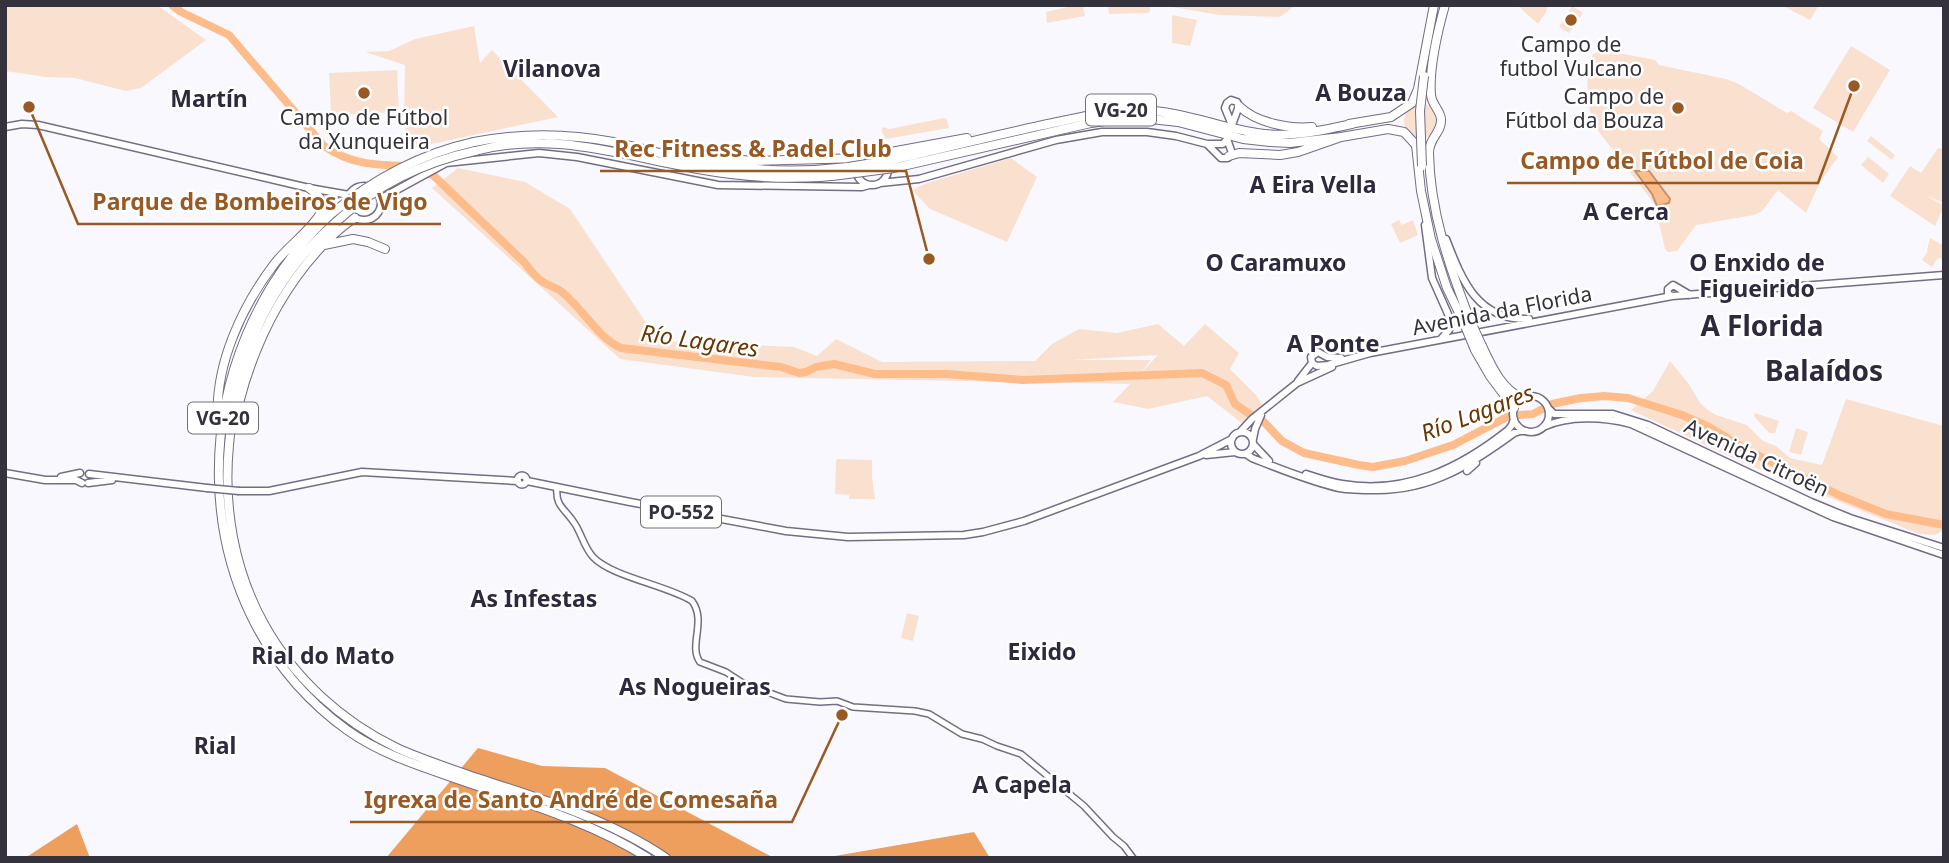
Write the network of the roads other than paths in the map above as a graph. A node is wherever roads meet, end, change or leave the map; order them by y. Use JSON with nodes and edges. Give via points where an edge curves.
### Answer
{"nodes":[{"id":1,"x":1438,"y":5,"type":"edge"},
{"id":2,"x":1424,"y":78,"type":"junction"},
{"id":3,"x":1412,"y":103,"type":"junction"},
{"id":4,"x":1433,"y":105,"type":"junction"},
{"id":5,"x":1239,"y":106,"type":"dead end"},
{"id":6,"x":1405,"y":109,"type":"junction"},
{"id":7,"x":1352,"y":124,"type":"junction"},
{"id":8,"x":5,"y":127,"type":"edge"},
{"id":9,"x":1032,"y":127,"type":"junction"},
{"id":10,"x":1404,"y":131,"type":"junction"},
{"id":11,"x":1341,"y":137,"type":"junction"},
{"id":12,"x":1432,"y":138,"type":"junction"},
{"id":13,"x":1412,"y":139,"type":"junction"},
{"id":14,"x":1207,"y":144,"type":"junction"},
{"id":15,"x":1225,"y":144,"type":"junction"},
{"id":16,"x":475,"y":146,"type":"junction"},
{"id":17,"x":633,"y":146,"type":"junction"},
{"id":18,"x":1217,"y":152,"type":"junction"},
{"id":19,"x":880,"y":154,"type":"junction"},
{"id":20,"x":1230,"y":156,"type":"junction"},
{"id":21,"x":860,"y":158,"type":"junction"},
{"id":22,"x":893,"y":164,"type":"junction"},
{"id":23,"x":851,"y":172,"type":"junction"},
{"id":24,"x":887,"y":176,"type":"junction"},
{"id":25,"x":899,"y":181,"type":"junction"},
{"id":26,"x":880,"y":183,"type":"junction"},
{"id":27,"x":869,"y":185,"type":"junction"},
{"id":28,"x":844,"y":187,"type":"junction"},
{"id":29,"x":309,"y":188,"type":"junction"},
{"id":30,"x":1421,"y":191,"type":"junction"},
{"id":31,"x":348,"y":197,"type":"junction"},
{"id":32,"x":1434,"y":198,"type":"junction"},
{"id":33,"x":380,"y":199,"type":"junction"},
{"id":34,"x":320,"y":215,"type":"junction"},
{"id":35,"x":333,"y":218,"type":"junction"},
{"id":36,"x":355,"y":218,"type":"junction"},
{"id":37,"x":324,"y":245,"type":"junction"},
{"id":38,"x":385,"y":249,"type":"dead end"},
{"id":39,"x":1944,"y":275,"type":"edge"},
{"id":40,"x":1671,"y":294,"type":"junction"},
{"id":41,"x":1690,"y":295,"type":"junction"},
{"id":42,"x":1466,"y":320,"type":"junction"},
{"id":43,"x":1533,"y":322,"type":"junction"},
{"id":44,"x":1441,"y":339,"type":"junction"},
{"id":45,"x":1479,"y":348,"type":"junction"},
{"id":46,"x":1324,"y":355,"type":"junction"},
{"id":47,"x":1350,"y":359,"type":"junction"},
{"id":48,"x":1312,"y":363,"type":"junction"},
{"id":49,"x":1322,"y":365,"type":"junction"},
{"id":50,"x":1308,"y":378,"type":"junction"},
{"id":51,"x":1297,"y":383,"type":"junction"},
{"id":52,"x":1523,"y":398,"type":"junction"},
{"id":53,"x":1514,"y":408,"type":"junction"},
{"id":54,"x":1550,"y":412,"type":"junction"},
{"id":55,"x":1255,"y":420,"type":"junction"},
{"id":56,"x":1514,"y":423,"type":"junction"},
{"id":57,"x":1543,"y":427,"type":"junction"},
{"id":58,"x":1526,"y":431,"type":"junction"},
{"id":59,"x":1241,"y":432,"type":"junction"},
{"id":60,"x":220,"y":439,"type":"junction"},
{"id":61,"x":1232,"y":439,"type":"junction"},
{"id":62,"x":1253,"y":442,"type":"junction"},
{"id":63,"x":1490,"y":450,"type":"junction"},
{"id":64,"x":1235,"y":452,"type":"junction"},
{"id":65,"x":1246,"y":454,"type":"junction"},
{"id":66,"x":1199,"y":456,"type":"junction"},
{"id":67,"x":228,"y":457,"type":"junction"},
{"id":68,"x":1467,"y":471,"type":"dead end"},
{"id":69,"x":5,"y":473,"type":"edge"},
{"id":70,"x":80,"y":473,"type":"junction"},
{"id":71,"x":89,"y":474,"type":"junction"},
{"id":72,"x":34,"y":478,"type":"junction"},
{"id":73,"x":131,"y":479,"type":"junction"},
{"id":74,"x":85,"y":483,"type":"junction"},
{"id":75,"x":557,"y":487,"type":"junction"},
{"id":76,"x":1944,"y":548,"type":"edge"},
{"id":77,"x":1944,"y":555,"type":"edge"},
{"id":78,"x":269,"y":642,"type":"junction"},
{"id":79,"x":461,"y":776,"type":"junction"},
{"id":80,"x":648,"y":858,"type":"edge"},
{"id":81,"x":666,"y":858,"type":"edge"},
{"id":82,"x":1133,"y":858,"type":"edge"}],
"edges":[{"from":1,"to":2,"type":"highway"},
{"from":1,"to":4,"type":"highway"},
{"from":2,"to":3,"type":"highway"},
{"from":2,"to":42,"type":"highway","bridge":true,"via":[[1427,186],[1449,280]]},
{"from":3,"to":4,"type":"highway"},
{"from":3,"to":6,"type":"highway"},
{"from":4,"to":12,"type":"highway","via":[[1441,122]]},
{"from":5,"to":7,"type":"highway","via":[[1292,127]]},
{"from":6,"to":7,"type":"highway","via":[[1391,117]]},
{"from":6,"to":10,"type":"highway","via":[[1401,118]]},
{"from":7,"to":9,"type":"highway","number":"VG-20","via":[[1271,135],[1180,114],[1139,110]]},
{"from":8,"to":29,"type":"main road","via":[[38,125]]},
{"from":9,"to":19,"type":"highway"},
{"from":9,"to":22,"type":"highway","number":"VG-20"},
{"from":10,"to":11,"type":"highway","via":[[1388,129]]},
{"from":10,"to":13,"type":"highway"},
{"from":11,"to":20,"type":"highway","via":[[1298,152]]},
{"from":11,"to":22,"type":"highway","number":"VG-20","via":[[1264,142],[1178,122],[1133,117]]},
{"from":12,"to":13,"type":"highway"},
{"from":12,"to":32,"type":"highway","via":[[1429,156]]},
{"from":13,"to":30,"type":"highway"},
{"from":14,"to":15,"type":"main road"},
{"from":14,"to":18,"type":"main road"},
{"from":14,"to":25,"type":"main road","via":[[1162,133],[1102,132]]},
{"from":15,"to":18,"type":"main road"},
{"from":15,"to":20,"type":"main road"},
{"from":16,"to":17,"type":"highway","number":"VG-20","via":[[527,135],[561,135]]},
{"from":16,"to":23,"type":"highway","number":"VG-20","via":[[598,148],[739,176],[811,178]]},
{"from":16,"to":35,"type":"highway","number":"VG-20","bridge":true,"via":[[399,178]]},
{"from":17,"to":21,"type":"highway","via":[[754,161]]},
{"from":17,"to":23,"type":"highway","number":"VG-20","via":[[743,168]]},
{"from":18,"to":20,"type":"main road","via":[[1224,158]]},
{"from":19,"to":21,"type":"main road"},
{"from":19,"to":24,"type":"main road","via":[[887,164]]},
{"from":21,"to":23,"type":"main road"},
{"from":22,"to":23,"type":"highway","number":"VG-20","bridge":true},
{"from":23,"to":27,"type":"main road"},
{"from":23,"to":28,"type":"main road"},
{"from":24,"to":25,"type":"main road"},
{"from":24,"to":26,"type":"main road"},
{"from":25,"to":26,"type":"main road"},
{"from":26,"to":27,"type":"main road"},
{"from":27,"to":28,"type":"main road"},
{"from":28,"to":33,"type":"main road","via":[[718,185],[557,154],[530,154],[452,162]]},
{"from":29,"to":31,"type":"main road"},
{"from":29,"to":34,"type":"highway","via":[[321,201]]},
{"from":30,"to":42,"type":"highway","via":[[1441,273]]},
{"from":30,"to":44,"type":"main road","via":[[1429,266],[1450,325]]},
{"from":31,"to":33,"type":"main road","via":[[364,186]]},
{"from":31,"to":34,"type":"highway"},
{"from":31,"to":36,"type":"main road","via":[[348,210]]},
{"from":32,"to":42,"type":"highway"},
{"from":32,"to":43,"type":"main road","via":[[1444,236],[1470,292],[1494,313]]},
{"from":33,"to":36,"type":"main road","via":[[372,218]]},
{"from":34,"to":60,"type":"highway","via":[[275,264],[235,335],[220,376]]},
{"from":35,"to":60,"type":"highway","number":"VG-20","via":[[310,235],[286,263],[258,309],[231,378]]},
{"from":35,"to":67,"type":"highway","number":"VG-20","via":[[276,294],[253,338],[238,382]]},
{"from":36,"to":37,"type":"highway"},
{"from":37,"to":38,"type":"highway","via":[[353,239]]},
{"from":37,"to":67,"type":"highway","via":[[294,280],[266,328],[242,390]]},
{"from":39,"to":41,"type":"main road","name":"Avenida da Florida"},
{"from":40,"to":41,"type":"main road","name":"Avenida da Florida"},
{"from":40,"to":41,"type":"main road","via":[[1674,285]]},
{"from":40,"to":43,"type":"main road","name":"Avenida da Florida"},
{"from":42,"to":45,"type":"highway","bridge":true},
{"from":43,"to":44,"type":"main road","name":"Avenida da Florida"},
{"from":44,"to":47,"type":"main road","name":"Avenida da Florida"},
{"from":45,"to":52,"type":"highway","via":[[1513,393]]},
{"from":45,"to":53,"type":"highway","via":[[1490,376]]},
{"from":46,"to":47,"type":"main road","name":"Avenida da Florida"},
{"from":46,"to":48,"type":"main road","via":[[1315,353]]},
{"from":46,"to":49,"type":"main road"},
{"from":47,"to":49,"type":"main road","name":"Avenida da Florida"},
{"from":47,"to":50,"type":"main road","name":"Avenida da Florida"},
{"from":48,"to":49,"type":"main road"},
{"from":48,"to":51,"type":"main road","name":"Avenida da Florida"},
{"from":49,"to":50,"type":"main road","name":"Avenida da Florida"},
{"from":50,"to":51,"type":"main road","name":"Avenida da Florida"},
{"from":51,"to":55,"type":"main road","name":"Avenida da Florida"},
{"from":52,"to":53,"type":"main road"},
{"from":52,"to":54,"type":"main road","via":[[1540,400]]},
{"from":53,"to":56,"type":"main road"},
{"from":54,"to":57,"type":"main road"},
{"from":54,"to":76,"type":"main road","name":"Avenida Citroën","via":[[1631,418],[1811,502]]},
{"from":55,"to":59,"type":"main road","name":"Avenida da Florida"},
{"from":55,"to":62,"type":"main road","name":"Avenida da Florida"},
{"from":56,"to":58,"type":"main road"},
{"from":56,"to":62,"type":"main road","via":[[1462,462],[1435,475],[1388,485],[1342,484],[1303,473],[1268,461]]},
{"from":57,"to":58,"type":"main road"},
{"from":57,"to":77,"type":"main road","name":"Avenida Citroën","via":[[1580,419],[1631,424],[1833,517]]},
{"from":58,"to":63,"type":"main road","via":[[1514,433]]},
{"from":59,"to":61,"type":"main road"},
{"from":59,"to":62,"type":"main road"},
{"from":60,"to":78,"type":"highway","number":"VG-20","via":[[220,509],[228,554],[253,621]]},
{"from":61,"to":64,"type":"main road"},
{"from":61,"to":66,"type":"main road"},
{"from":62,"to":65,"type":"main road"},
{"from":63,"to":65,"type":"main road","via":[[1441,478],[1386,490],[1341,488]]},
{"from":63,"to":68,"type":"main road"},
{"from":64,"to":65,"type":"main road"},
{"from":64,"to":66,"type":"main road"},
{"from":66,"to":75,"type":"main road","number":"PO-552","via":[[1024,521],[953,535],[848,537],[786,531]]},
{"from":67,"to":78,"type":"highway","number":"VG-20","via":[[229,515],[236,550]]},
{"from":69,"to":72,"type":"main road","number":"PO-552"},
{"from":70,"to":71,"type":"main road","number":"PO-552"},
{"from":70,"to":72,"type":"main road","number":"PO-552"},
{"from":70,"to":74,"type":"main road","via":[[78,478]]},
{"from":71,"to":73,"type":"main road","number":"PO-552"},
{"from":71,"to":74,"type":"main road"},
{"from":72,"to":74,"type":"main road","number":"PO-552"},
{"from":73,"to":74,"type":"main road","number":"PO-552"},
{"from":73,"to":75,"type":"main road","number":"PO-552","bridge":true,"via":[[255,492],[381,471],[518,481],[523,476],[527,481]]},
{"from":75,"to":82,"type":"street","via":[[559,506],[599,562],[692,601],[699,615],[696,652],[700,662],[786,699],[929,713],[962,734],[1021,754],[1084,806]]},
{"from":78,"to":79,"type":"highway","number":"VG-20","via":[[335,710],[398,748]]},
{"from":79,"to":80,"type":"highway","number":"VG-20","via":[[593,828]]},
{"from":79,"to":81,"type":"highway","number":"VG-20","via":[[604,823]]}]}
